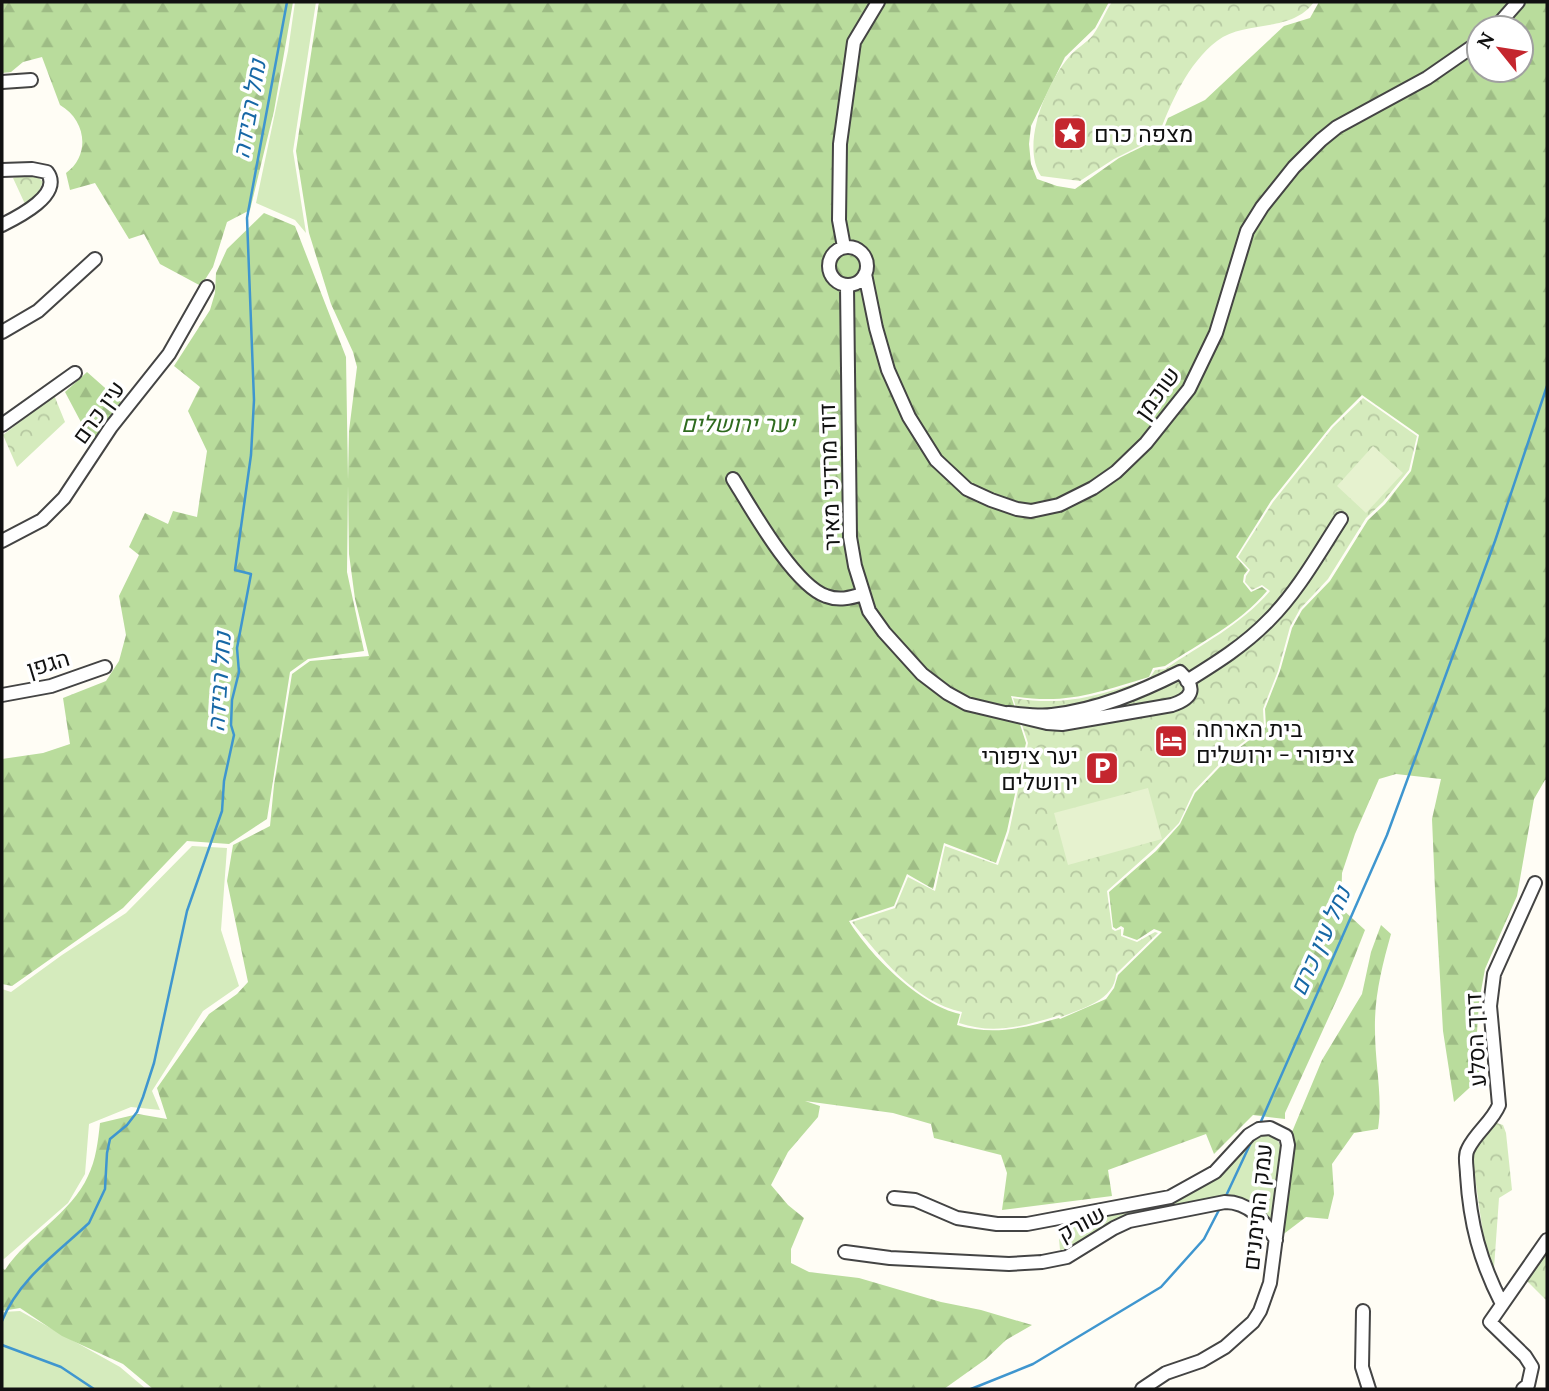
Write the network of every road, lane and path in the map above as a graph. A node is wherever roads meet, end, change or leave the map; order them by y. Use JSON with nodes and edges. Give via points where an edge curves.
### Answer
{"nodes":[{"id":1,"x":878,"y":2,"type":"edge"},
{"id":2,"x":1465,"y":52,"type":"edge"},
{"id":3,"x":31,"y":80,"type":"dead end"},
{"id":4,"x":2,"y":82,"type":"edge"},
{"id":5,"x":2,"y":170,"type":"edge"},
{"id":6,"x":2,"y":225,"type":"edge"},
{"id":7,"x":844,"y":247,"type":"junction"},
{"id":8,"x":95,"y":259,"type":"dead end"},
{"id":9,"x":866,"y":274,"type":"junction"},
{"id":10,"x":847,"y":286,"type":"junction"},
{"id":11,"x":207,"y":287,"type":"dead end"},
{"id":12,"x":2,"y":332,"type":"edge"},
{"id":13,"x":75,"y":373,"type":"dead end"},
{"id":14,"x":2,"y":425,"type":"edge"},
{"id":15,"x":733,"y":479,"type":"dead end"},
{"id":16,"x":1341,"y":519,"type":"dead end"},
{"id":17,"x":2,"y":541,"type":"edge"},
{"id":18,"x":863,"y":594,"type":"junction"},
{"id":19,"x":105,"y":667,"type":"dead end"},
{"id":20,"x":1187,"y":681,"type":"junction"},
{"id":21,"x":2,"y":695,"type":"edge"},
{"id":22,"x":1008,"y":713,"type":"junction"},
{"id":23,"x":1535,"y":883,"type":"dead end"},
{"id":24,"x":894,"y":1198,"type":"dead end"},
{"id":25,"x":1276,"y":1240,"type":"junction"},
{"id":26,"x":1547,"y":1240,"type":"edge"},
{"id":27,"x":845,"y":1252,"type":"dead end"},
{"id":28,"x":1502,"y":1304,"type":"junction"},
{"id":29,"x":1363,"y":1311,"type":"dead end"},
{"id":30,"x":1142,"y":1389,"type":"edge"},
{"id":31,"x":1369,"y":1389,"type":"edge"},
{"id":32,"x":1523,"y":1389,"type":"edge"}],
"edges":[{"from":1,"to":7,"type":"street","via":[[854,42],[842,131],[839,220]]},
{"from":2,"to":9,"type":"street","name":"שוכמן","via":[[1337,127],[1294,167],[1247,231],[1216,333],[1189,389],[1116,472],[1059,505],[1031,511],[991,500],[967,489],[936,460],[909,417],[888,370]]},
{"from":3,"to":4,"type":"street"},
{"from":5,"to":6,"type":"street","via":[[47,172],[51,183],[46,195]]},
{"from":7,"to":9,"type":"street","via":[[856,248],[865,256]]},
{"from":7,"to":10,"type":"street","via":[[833,253],[828,265],[831,277]]},
{"from":8,"to":12,"type":"street","via":[[38,311]]},
{"from":9,"to":10,"type":"street"},
{"from":10,"to":18,"type":"street","name":"דוד מרדכי מאיר","via":[[850,537]]},
{"from":11,"to":17,"type":"street","name":"עין כרם","via":[[174,347],[111,427],[61,502],[37,523]]},
{"from":13,"to":14,"type":"street"},
{"from":15,"to":18,"type":"street","via":[[800,577],[824,596],[842,600]]},
{"from":16,"to":20,"type":"street","via":[[1301,582],[1269,620],[1225,658]]},
{"from":18,"to":22,"type":"street","name":"דוד מרדכי מאיר","via":[[884,632],[922,674],[967,704]]},
{"from":19,"to":21,"type":"street","name":"הגפן","via":[[39,689]]},
{"from":20,"to":22,"type":"street","name":"דוד מרדכי מאיר","via":[[1180,672],[1106,703],[1050,716]]},
{"from":20,"to":22,"type":"street","name":"דוד מרדכי מאיר","via":[[1190,695],[1172,705],[1062,724]]},
{"from":23,"to":28,"type":"street","name":"דרך הסלע","via":[[1493,974],[1490,1006],[1499,1105],[1466,1151],[1477,1247]]},
{"from":24,"to":25,"type":"street","name":"עמק התימנים","via":[[915,1200],[957,1218],[997,1224],[1027,1224],[1115,1209],[1170,1197],[1196,1184],[1215,1172],[1249,1135],[1270,1128],[1286,1136],[1288,1145]]},
{"from":25,"to":27,"type":"street","name":"שורק","via":[[1249,1208],[1225,1202],[1129,1221],[1068,1257],[1042,1262],[890,1258]]},
{"from":25,"to":30,"type":"street","name":"עמק התימנים","via":[[1266,1298],[1253,1322],[1225,1347]]},
{"from":26,"to":28,"type":"street"},
{"from":28,"to":32,"type":"street","via":[[1490,1322],[1532,1367]]},
{"from":29,"to":31,"type":"street","via":[[1362,1367]]}]}
